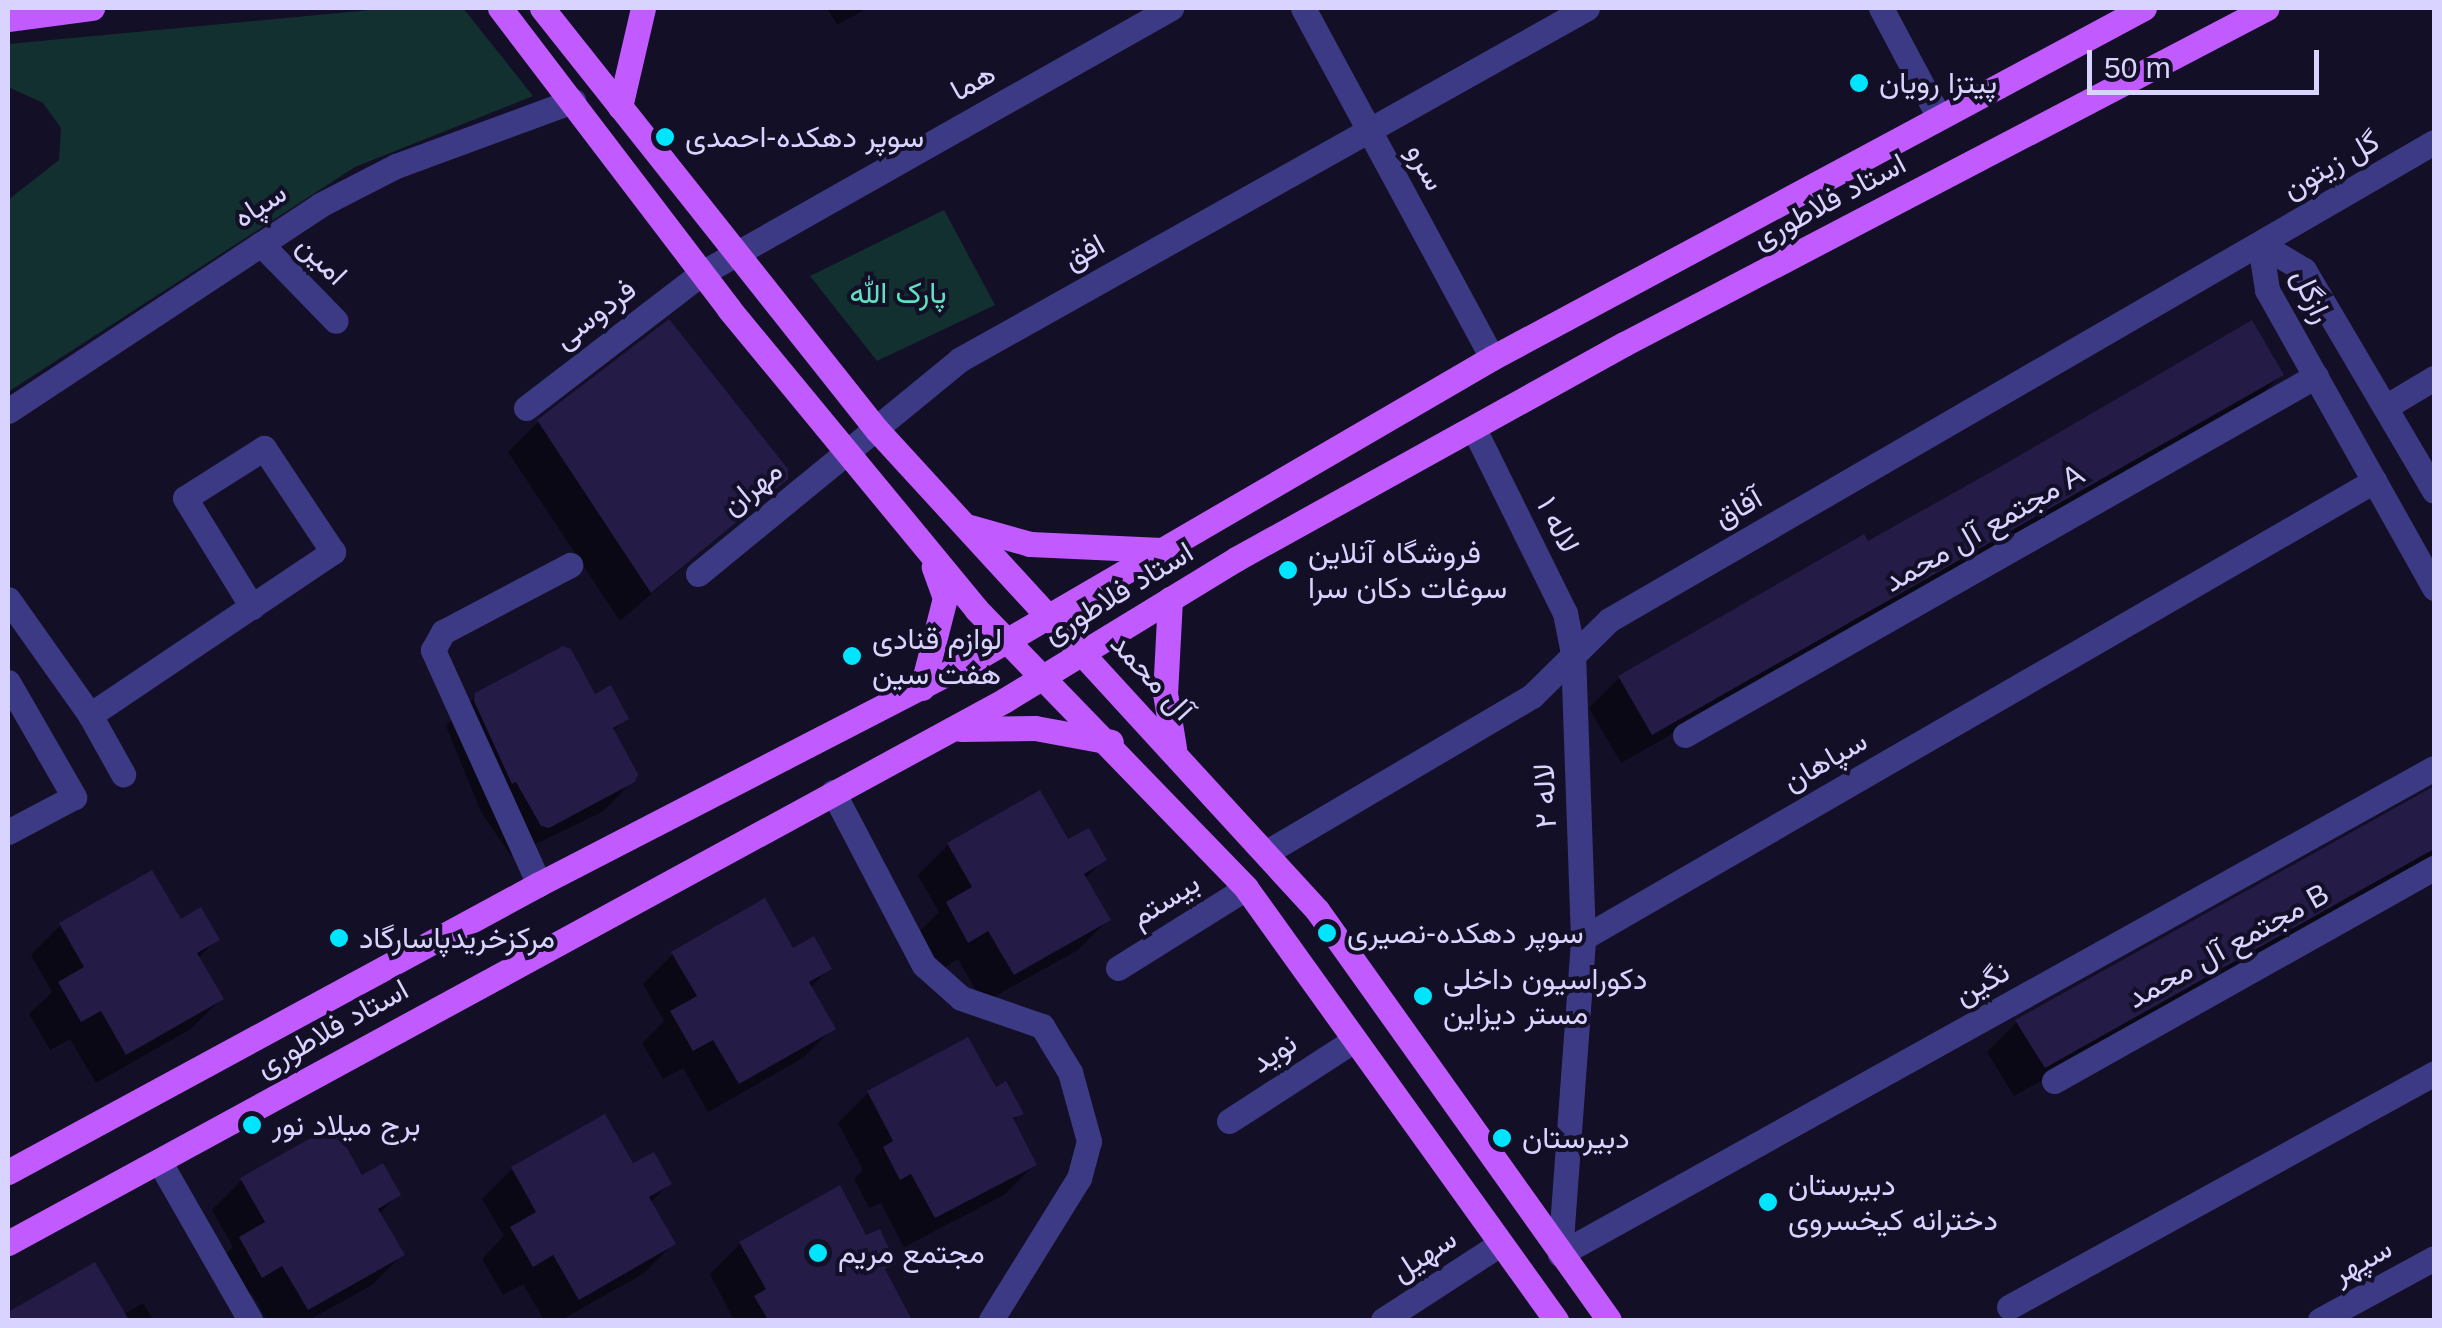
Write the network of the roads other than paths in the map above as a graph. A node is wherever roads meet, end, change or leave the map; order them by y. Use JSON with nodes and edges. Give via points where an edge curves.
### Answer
{"nodes":[{"id":1,"x":92,"y":8,"type":"edge"},
{"id":2,"x":500,"y":8,"type":"edge"},
{"id":3,"x":542,"y":8,"type":"edge"},
{"id":4,"x":643,"y":8,"type":"edge"},
{"id":5,"x":1171,"y":8,"type":"edge"},
{"id":6,"x":1303,"y":8,"type":"edge"},
{"id":7,"x":1587,"y":8,"type":"edge"},
{"id":8,"x":1881,"y":8,"type":"edge"},
{"id":9,"x":2144,"y":8,"type":"edge"},
{"id":10,"x":2267,"y":8,"type":"edge"},
{"id":11,"x":8,"y":19,"type":"edge"},
{"id":12,"x":573,"y":101,"type":"junction"},
{"id":13,"x":620,"y":107,"type":"junction"},
{"id":14,"x":1939,"y":116,"type":"junction"},
{"id":15,"x":1368,"y":129,"type":"junction"},
{"id":16,"x":2434,"y":142,"type":"edge"},
{"id":17,"x":260,"y":244,"type":"junction"},
{"id":18,"x":2260,"y":244,"type":"junction"},
{"id":19,"x":734,"y":254,"type":"junction"},
{"id":20,"x":702,"y":273,"type":"junction"},
{"id":21,"x":336,"y":321,"type":"dead end"},
{"id":22,"x":1492,"y":358,"type":"junction"},
{"id":23,"x":2316,"y":376,"type":"junction"},
{"id":24,"x":2434,"y":378,"type":"edge"},
{"id":25,"x":2387,"y":406,"type":"junction"},
{"id":26,"x":526,"y":408,"type":"dead end"},
{"id":27,"x":8,"y":412,"type":"edge"},
{"id":28,"x":1474,"y":429,"type":"junction"},
{"id":29,"x":877,"y":430,"type":"junction"},
{"id":30,"x":847,"y":452,"type":"junction"},
{"id":31,"x":2374,"y":481,"type":"junction"},
{"id":32,"x":2434,"y":491,"type":"edge"},
{"id":33,"x":968,"y":526,"type":"junction"},
{"id":34,"x":1162,"y":550,"type":"junction"},
{"id":35,"x":930,"y":553,"type":"junction"},
{"id":36,"x":570,"y":565,"type":"dead end"},
{"id":37,"x":698,"y":574,"type":"dead end"},
{"id":38,"x":2434,"y":588,"type":"edge"},
{"id":39,"x":8,"y":599,"type":"edge"},
{"id":40,"x":1170,"y":599,"type":"junction"},
{"id":41,"x":252,"y":607,"type":"junction"},
{"id":42,"x":1051,"y":614,"type":"junction"},
{"id":43,"x":1007,"y":640,"type":"junction"},
{"id":44,"x":1084,"y":652,"type":"junction"},
{"id":45,"x":1573,"y":653,"type":"junction"},
{"id":46,"x":1044,"y":676,"type":"junction"},
{"id":47,"x":8,"y":682,"type":"edge"},
{"id":48,"x":922,"y":688,"type":"junction"},
{"id":49,"x":90,"y":715,"type":"junction"},
{"id":50,"x":946,"y":731,"type":"junction"},
{"id":51,"x":1685,"y":735,"type":"dead end"},
{"id":52,"x":1111,"y":742,"type":"junction"},
{"id":53,"x":1174,"y":748,"type":"junction"},
{"id":54,"x":2434,"y":768,"type":"edge"},
{"id":55,"x":123,"y":774,"type":"dead end"},
{"id":56,"x":834,"y":792,"type":"junction"},
{"id":57,"x":8,"y":832,"type":"edge"},
{"id":58,"x":1267,"y":852,"type":"junction"},
{"id":59,"x":2434,"y":868,"type":"edge"},
{"id":60,"x":539,"y":884,"type":"junction"},
{"id":61,"x":1246,"y":888,"type":"junction"},
{"id":62,"x":1582,"y":938,"type":"junction"},
{"id":63,"x":1118,"y":968,"type":"dead end"},
{"id":64,"x":1354,"y":1040,"type":"junction"},
{"id":65,"x":2434,"y":1073,"type":"edge"},
{"id":66,"x":2054,"y":1081,"type":"dead end"},
{"id":67,"x":1229,"y":1121,"type":"dead end"},
{"id":68,"x":159,"y":1161,"type":"junction"},
{"id":69,"x":8,"y":1172,"type":"edge"},
{"id":70,"x":8,"y":1243,"type":"edge"},
{"id":71,"x":1500,"y":1244,"type":"junction"},
{"id":72,"x":1560,"y":1254,"type":"junction"},
{"id":73,"x":2434,"y":1258,"type":"edge"},
{"id":74,"x":2008,"y":1307,"type":"dead end"},
{"id":75,"x":996,"y":1318,"type":"edge"},
{"id":76,"x":250,"y":1320,"type":"edge"},
{"id":77,"x":1383,"y":1320,"type":"edge"},
{"id":78,"x":1556,"y":1320,"type":"edge"},
{"id":79,"x":1609,"y":1320,"type":"edge"},
{"id":80,"x":2320,"y":1320,"type":"edge"}],
"edges":[{"from":1,"to":11,"type":"main road"},
{"from":2,"to":12,"type":"main road"},
{"from":3,"to":13,"type":"main road","name":"آل محمد"},
{"from":4,"to":13,"type":"main road"},
{"from":5,"to":19,"type":"street","name":"هما"},
{"from":6,"to":15,"type":"street","name":"سرو"},
{"from":7,"to":15,"type":"street","name":"افق"},
{"from":8,"to":14,"type":"street"},
{"from":9,"to":14,"type":"main road","name":"استاد فلاطوری"},
{"from":10,"to":28,"type":"main road","name":"استاد فلاطوری"},
{"from":12,"to":17,"type":"street","name":"سپاه","via":[[396,166]]},
{"from":12,"to":20,"type":"main road"},
{"from":13,"to":19,"type":"main road","name":"آل محمد"},
{"from":14,"to":22,"type":"main road","name":"استاد فلاطوری"},
{"from":15,"to":22,"type":"street","name":"سرو"},
{"from":15,"to":29,"type":"street","name":"افق","via":[[959,360]]},
{"from":16,"to":18,"type":"street","name":"گل زیتون"},
{"from":17,"to":21,"type":"street","name":"امین"},
{"from":17,"to":27,"type":"street","name":"سپاه"},
{"from":18,"to":23,"type":"street","name":"رازگل","via":[[2268,290]]},
{"from":18,"to":25,"type":"street","name":"رازگل","via":[[2304,270]]},
{"from":18,"to":45,"type":"street","name":"آفاق","via":[[1609,620]]},
{"from":19,"to":20,"type":"street","name":"هما"},
{"from":19,"to":29,"type":"main road","name":"آل محمد"},
{"from":20,"to":26,"type":"street","name":"فردوسی"},
{"from":20,"to":30,"type":"main road"},
{"from":22,"to":34,"type":"main road","name":"استاد فلاطوری"},
{"from":23,"to":31,"type":"street","name":"رازگل"},
{"from":23,"to":51,"type":"street","name":"مجتمع آل محمد A"},
{"from":24,"to":25,"type":"street"},
{"from":25,"to":32,"type":"street","name":"رازگل"},
{"from":28,"to":40,"type":"main road","name":"استاد فلاطوری"},
{"from":28,"to":45,"type":"street","name":"لاله ۱","via":[[1566,613]]},
{"from":29,"to":30,"type":"street","name":"افق"},
{"from":29,"to":33,"type":"main road","name":"آل محمد"},
{"from":30,"to":35,"type":"main road"},
{"from":30,"to":37,"type":"street","name":"مهران"},
{"from":31,"to":38,"type":"street","name":"رازگل"},
{"from":31,"to":62,"type":"street","name":"سپاهان"},
{"from":33,"to":34,"type":"main road","via":[[1030,544]]},
{"from":33,"to":42,"type":"main road","name":"آل محمد"},
{"from":34,"to":42,"type":"main road","name":"استاد فلاطوری"},
{"from":35,"to":43,"type":"main road"},
{"from":35,"to":48,"type":"main road","via":[[945,598]]},
{"from":36,"to":60,"type":"street","via":[[443,632],[433,650]]},
{"from":39,"to":49,"type":"street"},
{"from":40,"to":44,"type":"main road","name":"استاد فلاطوری"},
{"from":40,"to":53,"type":"main road","via":[[1165,693]]},
{"from":41,"to":41,"type":"street","via":[[334,552],[264,448],[185,498]]},
{"from":41,"to":49,"type":"street"},
{"from":42,"to":43,"type":"main road","name":"استاد فلاطوری"},
{"from":42,"to":44,"type":"main road","name":"آل محمد"},
{"from":43,"to":46,"type":"main road"},
{"from":43,"to":48,"type":"main road","name":"استاد فلاطوری"},
{"from":44,"to":46,"type":"main road","name":"استاد فلاطوری"},
{"from":44,"to":53,"type":"main road","name":"آل محمد"},
{"from":45,"to":58,"type":"street","name":"آفاق","via":[[1532,696]]},
{"from":45,"to":62,"type":"street","name":"لاله ۲"},
{"from":46,"to":50,"type":"main road","name":"استاد فلاطوری"},
{"from":46,"to":52,"type":"main road"},
{"from":47,"to":57,"type":"street","via":[[74,797]]},
{"from":48,"to":60,"type":"main road","name":"استاد فلاطوری"},
{"from":49,"to":55,"type":"street"},
{"from":50,"to":52,"type":"main road","via":[[1035,728]]},
{"from":50,"to":56,"type":"main road","name":"استاد فلاطوری"},
{"from":52,"to":61,"type":"main road"},
{"from":53,"to":58,"type":"main road","name":"آل محمد"},
{"from":54,"to":72,"type":"street","name":"نگین"},
{"from":56,"to":68,"type":"main road","name":"استاد فلاطوری"},
{"from":56,"to":75,"type":"street","via":[[924,966],[961,998],[1042,1026],[1070,1072],[1089,1141],[1079,1178]]},
{"from":58,"to":72,"type":"main road","name":"آل محمد","via":[[1317,910]]},
{"from":59,"to":66,"type":"street","name":"مجتمع آل محمد B"},
{"from":60,"to":69,"type":"main road","name":"استاد فلاطوری"},
{"from":61,"to":63,"type":"street","name":"بیستم"},
{"from":61,"to":64,"type":"main road"},
{"from":62,"to":72,"type":"street"},
{"from":64,"to":67,"type":"street","name":"نوید"},
{"from":64,"to":71,"type":"main road"},
{"from":65,"to":74,"type":"street"},
{"from":68,"to":70,"type":"main road","name":"استاد فلاطوری"},
{"from":68,"to":76,"type":"street"},
{"from":71,"to":77,"type":"street","name":"سهیل"},
{"from":71,"to":78,"type":"main road"},
{"from":72,"to":79,"type":"main road","name":"آل محمد"},
{"from":73,"to":80,"type":"street","name":"سپهر"}]}
